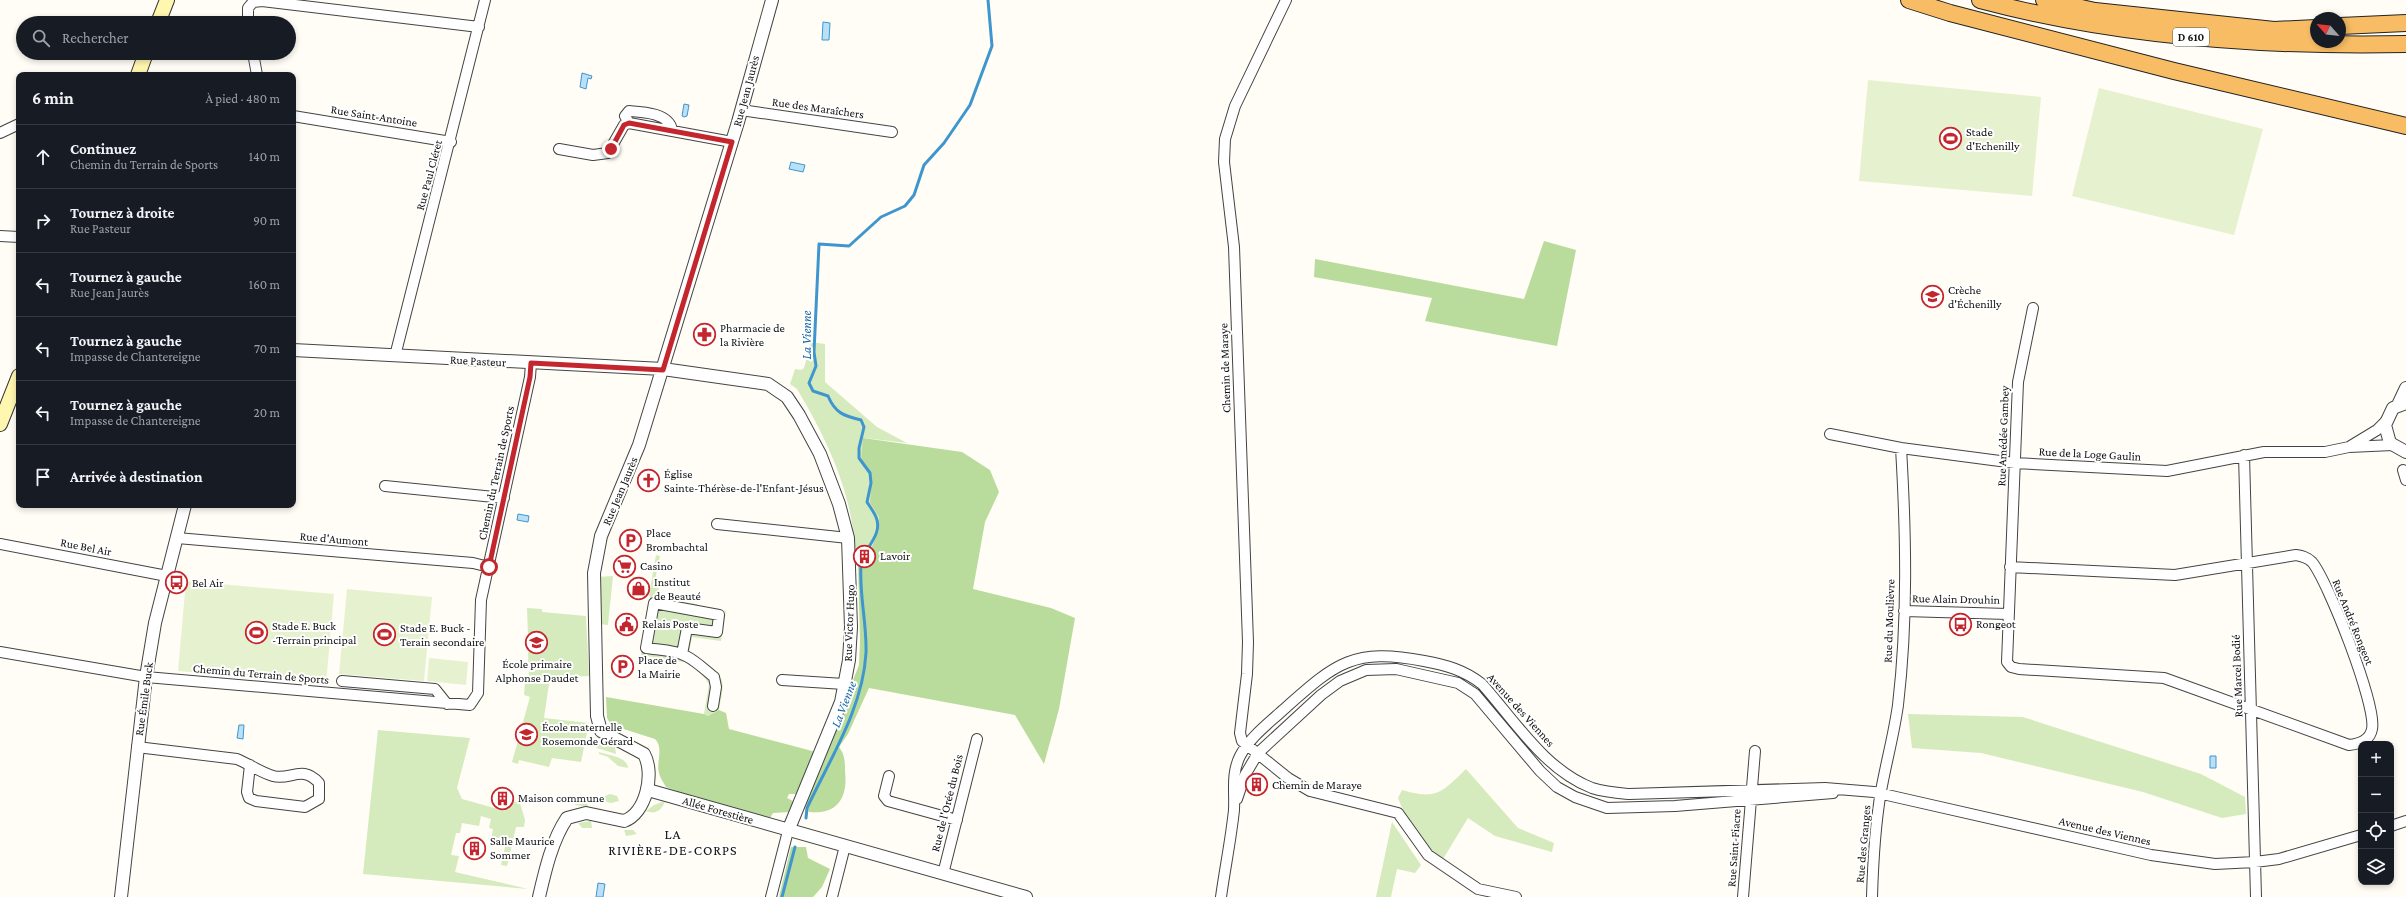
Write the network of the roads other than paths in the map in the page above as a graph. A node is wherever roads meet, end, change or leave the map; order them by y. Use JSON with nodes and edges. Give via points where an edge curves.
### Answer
{"nodes":[{"id":1,"x":167,"y":0,"type":"edge"},
{"id":2,"x":486,"y":0,"type":"edge"},
{"id":3,"x":772,"y":0,"type":"edge"},
{"id":4,"x":1286,"y":0,"type":"edge"},
{"id":5,"x":1909,"y":0,"type":"edge"},
{"id":6,"x":1980,"y":0,"type":"edge"},
{"id":7,"x":2044,"y":0,"type":"edge"},
{"id":8,"x":161,"y":16,"type":"edge"},
{"id":9,"x":248,"y":16,"type":"edge"},
{"id":10,"x":2406,"y":23,"type":"edge"},
{"id":11,"x":2346,"y":26,"type":"edge"},
{"id":12,"x":478,"y":28,"type":"junction"},
{"id":13,"x":2310,"y":28,"type":"edge"},
{"id":14,"x":2406,"y":44,"type":"edge"},
{"id":15,"x":143,"y":60,"type":"edge"},
{"id":16,"x":254,"y":60,"type":"edge"},
{"id":17,"x":137,"y":72,"type":"edge"},
{"id":18,"x":256,"y":72,"type":"edge"},
{"id":19,"x":741,"y":110,"type":"junction"},
{"id":20,"x":296,"y":116,"type":"edge"},
{"id":21,"x":16,"y":125,"type":"edge"},
{"id":22,"x":2406,"y":126,"type":"edge"},
{"id":23,"x":892,"y":132,"type":"dead end"},
{"id":24,"x":0,"y":133,"type":"edge"},
{"id":25,"x":451,"y":142,"type":"junction"},
{"id":26,"x":732,"y":142,"type":"junction"},
{"id":27,"x":558,"y":149,"type":"dead end"},
{"id":28,"x":0,"y":236,"type":"edge"},
{"id":29,"x":16,"y":237,"type":"edge"},
{"id":30,"x":2033,"y":308,"type":"dead end"},
{"id":31,"x":296,"y":350,"type":"edge"},
{"id":32,"x":395,"y":356,"type":"junction"},
{"id":33,"x":531,"y":363,"type":"junction"},
{"id":34,"x":663,"y":370,"type":"junction"},
{"id":35,"x":16,"y":384,"type":"edge"},
{"id":36,"x":2406,"y":388,"type":"edge"},
{"id":37,"x":2402,"y":404,"type":"edge"},
{"id":38,"x":2385,"y":422,"type":"junction"},
{"id":39,"x":0,"y":424,"type":"edge"},
{"id":40,"x":1830,"y":434,"type":"dead end"},
{"id":41,"x":2349,"y":447,"type":"junction"},
{"id":42,"x":1901,"y":448,"type":"junction"},
{"id":43,"x":2401,"y":451,"type":"edge"},
{"id":44,"x":2244,"y":455,"type":"junction"},
{"id":45,"x":2015,"y":463,"type":"junction"},
{"id":46,"x":385,"y":486,"type":"dead end"},
{"id":47,"x":504,"y":498,"type":"junction"},
{"id":48,"x":184,"y":508,"type":"edge"},
{"id":49,"x":717,"y":524,"type":"dead end"},
{"id":50,"x":177,"y":538,"type":"junction"},
{"id":51,"x":848,"y":538,"type":"junction"},
{"id":52,"x":0,"y":544,"type":"edge"},
{"id":53,"x":2246,"y":564,"type":"junction"},
{"id":54,"x":489,"y":567,"type":"junction"},
{"id":55,"x":2010,"y":567,"type":"junction"},
{"id":56,"x":167,"y":576,"type":"junction"},
{"id":57,"x":689,"y":610,"type":"junction"},
{"id":58,"x":1904,"y":611,"type":"junction"},
{"id":59,"x":2008,"y":614,"type":"junction"},
{"id":60,"x":687,"y":628,"type":"junction"},
{"id":61,"x":0,"y":652,"type":"edge"},
{"id":62,"x":682,"y":654,"type":"junction"},
{"id":63,"x":146,"y":677,"type":"junction"},
{"id":64,"x":782,"y":680,"type":"dead end"},
{"id":65,"x":342,"y":681,"type":"dead end"},
{"id":66,"x":844,"y":684,"type":"junction"},
{"id":67,"x":447,"y":704,"type":"junction"},
{"id":68,"x":713,"y":706,"type":"dead end"},
{"id":69,"x":2251,"y":708,"type":"junction"},
{"id":70,"x":977,"y":739,"type":"dead end"},
{"id":71,"x":1247,"y":746,"type":"junction"},
{"id":72,"x":137,"y":747,"type":"junction"},
{"id":73,"x":1755,"y":751,"type":"dead end"},
{"id":74,"x":1258,"y":754,"type":"junction"},
{"id":75,"x":250,"y":765,"type":"junction"},
{"id":76,"x":889,"y":776,"type":"dead end"},
{"id":77,"x":648,"y":790,"type":"junction"},
{"id":78,"x":1881,"y":793,"type":"junction"},
{"id":79,"x":1751,"y":795,"type":"junction"},
{"id":80,"x":1234,"y":809,"type":"junction"},
{"id":81,"x":956,"y":820,"type":"junction"},
{"id":82,"x":2406,"y":821,"type":"edge"},
{"id":83,"x":2394,"y":825,"type":"edge"},
{"id":84,"x":788,"y":831,"type":"junction"},
{"id":85,"x":2358,"y":836,"type":"edge"},
{"id":86,"x":845,"y":846,"type":"junction"},
{"id":87,"x":2255,"y":862,"type":"junction"},
{"id":88,"x":943,"y":874,"type":"junction"},
{"id":89,"x":121,"y":897,"type":"edge"},
{"id":90,"x":540,"y":897,"type":"edge"},
{"id":91,"x":771,"y":897,"type":"edge"},
{"id":92,"x":832,"y":897,"type":"edge"},
{"id":93,"x":1026,"y":897,"type":"edge"},
{"id":94,"x":1221,"y":897,"type":"edge"},
{"id":95,"x":1516,"y":897,"type":"edge"},
{"id":96,"x":1743,"y":897,"type":"edge"},
{"id":97,"x":1872,"y":897,"type":"edge"},
{"id":98,"x":2256,"y":897,"type":"edge"}],
"edges":[{"from":1,"to":8,"type":"main road"},
{"from":2,"to":12,"type":"street","name":"Rue Paul Cléret"},
{"from":3,"to":19,"type":"street","name":"Rue Jean Jaurès"},
{"from":4,"to":71,"type":"street","name":"Chemin de Maraye","via":[[1235,106],[1225,139],[1224,162],[1234,247],[1248,642],[1240,733],[1242,741]]},
{"from":5,"to":22,"type":"highway","via":[[2166,69]]},
{"from":6,"to":14,"type":"highway","number":"D 610","via":[[2086,23],[2208,39],[2314,45]]},
{"from":7,"to":13,"type":"highway","number":"D 610","via":[[2095,11],[2266,29]]},
{"from":9,"to":12,"type":"street","via":[[248,8],[253,2],[262,1]]},
{"from":10,"to":11,"type":"highway"},
{"from":12,"to":25,"type":"street","name":"Rue Paul Cléret"},
{"from":15,"to":17,"type":"main road"},
{"from":16,"to":18,"type":"street"},
{"from":19,"to":23,"type":"street","name":"Rue des Maraîchers"},
{"from":19,"to":26,"type":"street","name":"Rue Jean Jaurès"},
{"from":20,"to":25,"type":"street","name":"Rue Saint-Antoine"},
{"from":21,"to":24,"type":"street"},
{"from":25,"to":32,"type":"street","name":"Rue Paul Cléret"},
{"from":26,"to":27,"type":"street","via":[[629,123],[624,125],[608,153],[593,156]]},
{"from":26,"to":34,"type":"street","name":"Rue Jean Jaurès"},
{"from":28,"to":29,"type":"street"},
{"from":30,"to":45,"type":"street","name":"Rue Amédée Gambey","via":[[2018,382]]},
{"from":31,"to":32,"type":"street","name":"Rue Pasteur"},
{"from":32,"to":33,"type":"street","name":"Rue Pasteur"},
{"from":33,"to":34,"type":"street","name":"Rue Pasteur"},
{"from":33,"to":47,"type":"street","name":"Chemin du Terrain de Sports"},
{"from":34,"to":51,"type":"street","name":"Rue Victor Hugo","via":[[768,384],[787,397],[800,415],[820,454],[833,485]]},
{"from":34,"to":77,"type":"street","name":"Rue Jean Jaurès","via":[[639,445],[601,534],[594,573],[597,716],[601,731],[644,754],[647,760]]},
{"from":35,"to":39,"type":"main road"},
{"from":36,"to":37,"type":"street"},
{"from":37,"to":38,"type":"street","via":[[2389,413]]},
{"from":38,"to":41,"type":"street","name":"Rue de la Loge Gaulin","via":[[2377,430]]},
{"from":38,"to":43,"type":"street","via":[[2386,437]]},
{"from":40,"to":42,"type":"street","name":"Rue de la Loge Gaulin"},
{"from":41,"to":43,"type":"street","name":"Rue de la Loge Gaulin"},
{"from":41,"to":44,"type":"street","name":"Rue de la Loge Gaulin","via":[[2325,452],[2270,452]]},
{"from":42,"to":45,"type":"street","name":"Rue de la Loge Gaulin"},
{"from":42,"to":58,"type":"street","name":"Rue du Moulièvre","via":[[1905,506]]},
{"from":44,"to":45,"type":"street","name":"Rue de la Loge Gaulin","via":[[2167,471]]},
{"from":44,"to":53,"type":"street","name":"Rue Marcel Bodié"},
{"from":45,"to":55,"type":"street","name":"Rue Amédée Gambey"},
{"from":46,"to":47,"type":"street"},
{"from":47,"to":54,"type":"street","name":"Chemin du Terrain de Sports"},
{"from":48,"to":50,"type":"street","name":"Rue Émile Buck"},
{"from":49,"to":51,"type":"street"},
{"from":50,"to":54,"type":"street","name":"Rue d'Aumont","via":[[473,563]]},
{"from":50,"to":56,"type":"street","name":"Rue Émile Buck"},
{"from":51,"to":66,"type":"street","name":"Rue Victor Hugo","via":[[851,626],[849,660]]},
{"from":52,"to":56,"type":"street","name":"Rue Bel Air"},
{"from":53,"to":55,"type":"street","name":"Rue André Rongeot","via":[[2175,575]]},
{"from":53,"to":69,"type":"street","name":"Rue Marcel Bodié"},
{"from":53,"to":69,"type":"street","name":"Rue André Rongeot","via":[[2296,555],[2306,557],[2312,562],[2348,637],[2363,681],[2373,721],[2372,729],[2364,742],[2349,745]]},
{"from":54,"to":67,"type":"street","name":"Chemin du Terrain de Sports","via":[[481,600],[478,693],[470,705]]},
{"from":55,"to":59,"type":"street","name":"Rue André Rongeot"},
{"from":56,"to":63,"type":"street","name":"Rue Émile Buck","via":[[155,623]]},
{"from":57,"to":60,"type":"street"},
{"from":57,"to":60,"type":"street","via":[[720,615],[717,632]]},
{"from":57,"to":62,"type":"street","via":[[654,602],[646,648]]},
{"from":58,"to":59,"type":"street","name":"Rue Alain Drouhin"},
{"from":58,"to":78,"type":"street","name":"Rue du Moulièvre","via":[[1898,705]]},
{"from":59,"to":69,"type":"street","name":"Rue André Rongeot","via":[[2008,662],[2011,667],[2164,678]]},
{"from":60,"to":62,"type":"street"},
{"from":61,"to":63,"type":"street","name":"Chemin du Terrain de Sports"},
{"from":62,"to":68,"type":"street","via":[[717,680]]},
{"from":63,"to":67,"type":"street","name":"Chemin du Terrain de Sports"},
{"from":63,"to":72,"type":"street","name":"Rue Émile Buck"},
{"from":64,"to":66,"type":"street"},
{"from":65,"to":67,"type":"street","name":"Chemin du Terrain de Sports","via":[[435,689]]},
{"from":66,"to":84,"type":"street","name":"Rue Victor Hugo","via":[[841,702]]},
{"from":69,"to":87,"type":"street","name":"Rue Marcel Bodié"},
{"from":70,"to":81,"type":"street","name":"Rue de l'Orée du Bois"},
{"from":71,"to":74,"type":"street"},
{"from":71,"to":79,"type":"street","name":"Avenue des Viennes","via":[[1258,732],[1333,669],[1366,656],[1388,655],[1442,665],[1471,675],[1482,684],[1549,760],[1563,772],[1594,789],[1629,794]]},
{"from":71,"to":80,"type":"street","name":"Avenue des Viennes","via":[[1240,757],[1234,776]]},
{"from":72,"to":75,"type":"street","via":[[237,759]]},
{"from":72,"to":89,"type":"street","name":"Rue Émile Buck"},
{"from":73,"to":79,"type":"street","name":"Rue Saint-Fiacre"},
{"from":74,"to":79,"type":"street","name":"Avenue des Viennes","via":[[1340,680],[1366,670],[1396,669],[1458,683],[1474,694],[1540,771],[1557,787],[1575,797],[1607,808],[1630,808]]},
{"from":74,"to":80,"type":"street","name":"Avenue des Viennes","via":[[1245,775]]},
{"from":74,"to":95,"type":"street","via":[[1288,778],[1310,791],[1398,813],[1428,855],[1478,888]]},
{"from":75,"to":75,"type":"street","via":[[275,777],[305,774],[314,777],[319,783],[319,799],[306,807],[249,798],[247,792]]},
{"from":76,"to":81,"type":"street","via":[[884,796],[888,801]]},
{"from":77,"to":84,"type":"street","name":"Allée Forestière"},
{"from":77,"to":90,"type":"street","name":"Rue Jean Jaurès","via":[[630,819],[624,821],[586,813],[566,818],[548,865]]},
{"from":78,"to":79,"type":"street","name":"Avenue des Viennes","via":[[1844,790],[1826,795]]},
{"from":78,"to":87,"type":"street","name":"Avenue des Viennes","via":[[2173,860],[2215,864]]},
{"from":78,"to":97,"type":"street","name":"Rue des Granges","via":[[1873,862]]},
{"from":79,"to":96,"type":"street","name":"Rue Saint-Fiacre"},
{"from":80,"to":94,"type":"street","name":"Avenue des Viennes"},
{"from":81,"to":88,"type":"street","name":"Rue de l'Orée du Bois"},
{"from":82,"to":83,"type":"street"},
{"from":84,"to":86,"type":"street"},
{"from":84,"to":91,"type":"street"},
{"from":85,"to":87,"type":"street","name":"Avenue des Viennes","via":[[2312,850]]},
{"from":86,"to":88,"type":"street"},
{"from":86,"to":92,"type":"street"},
{"from":87,"to":98,"type":"street","name":"Rue Marcel Bodié"},
{"from":88,"to":93,"type":"street"}]}
